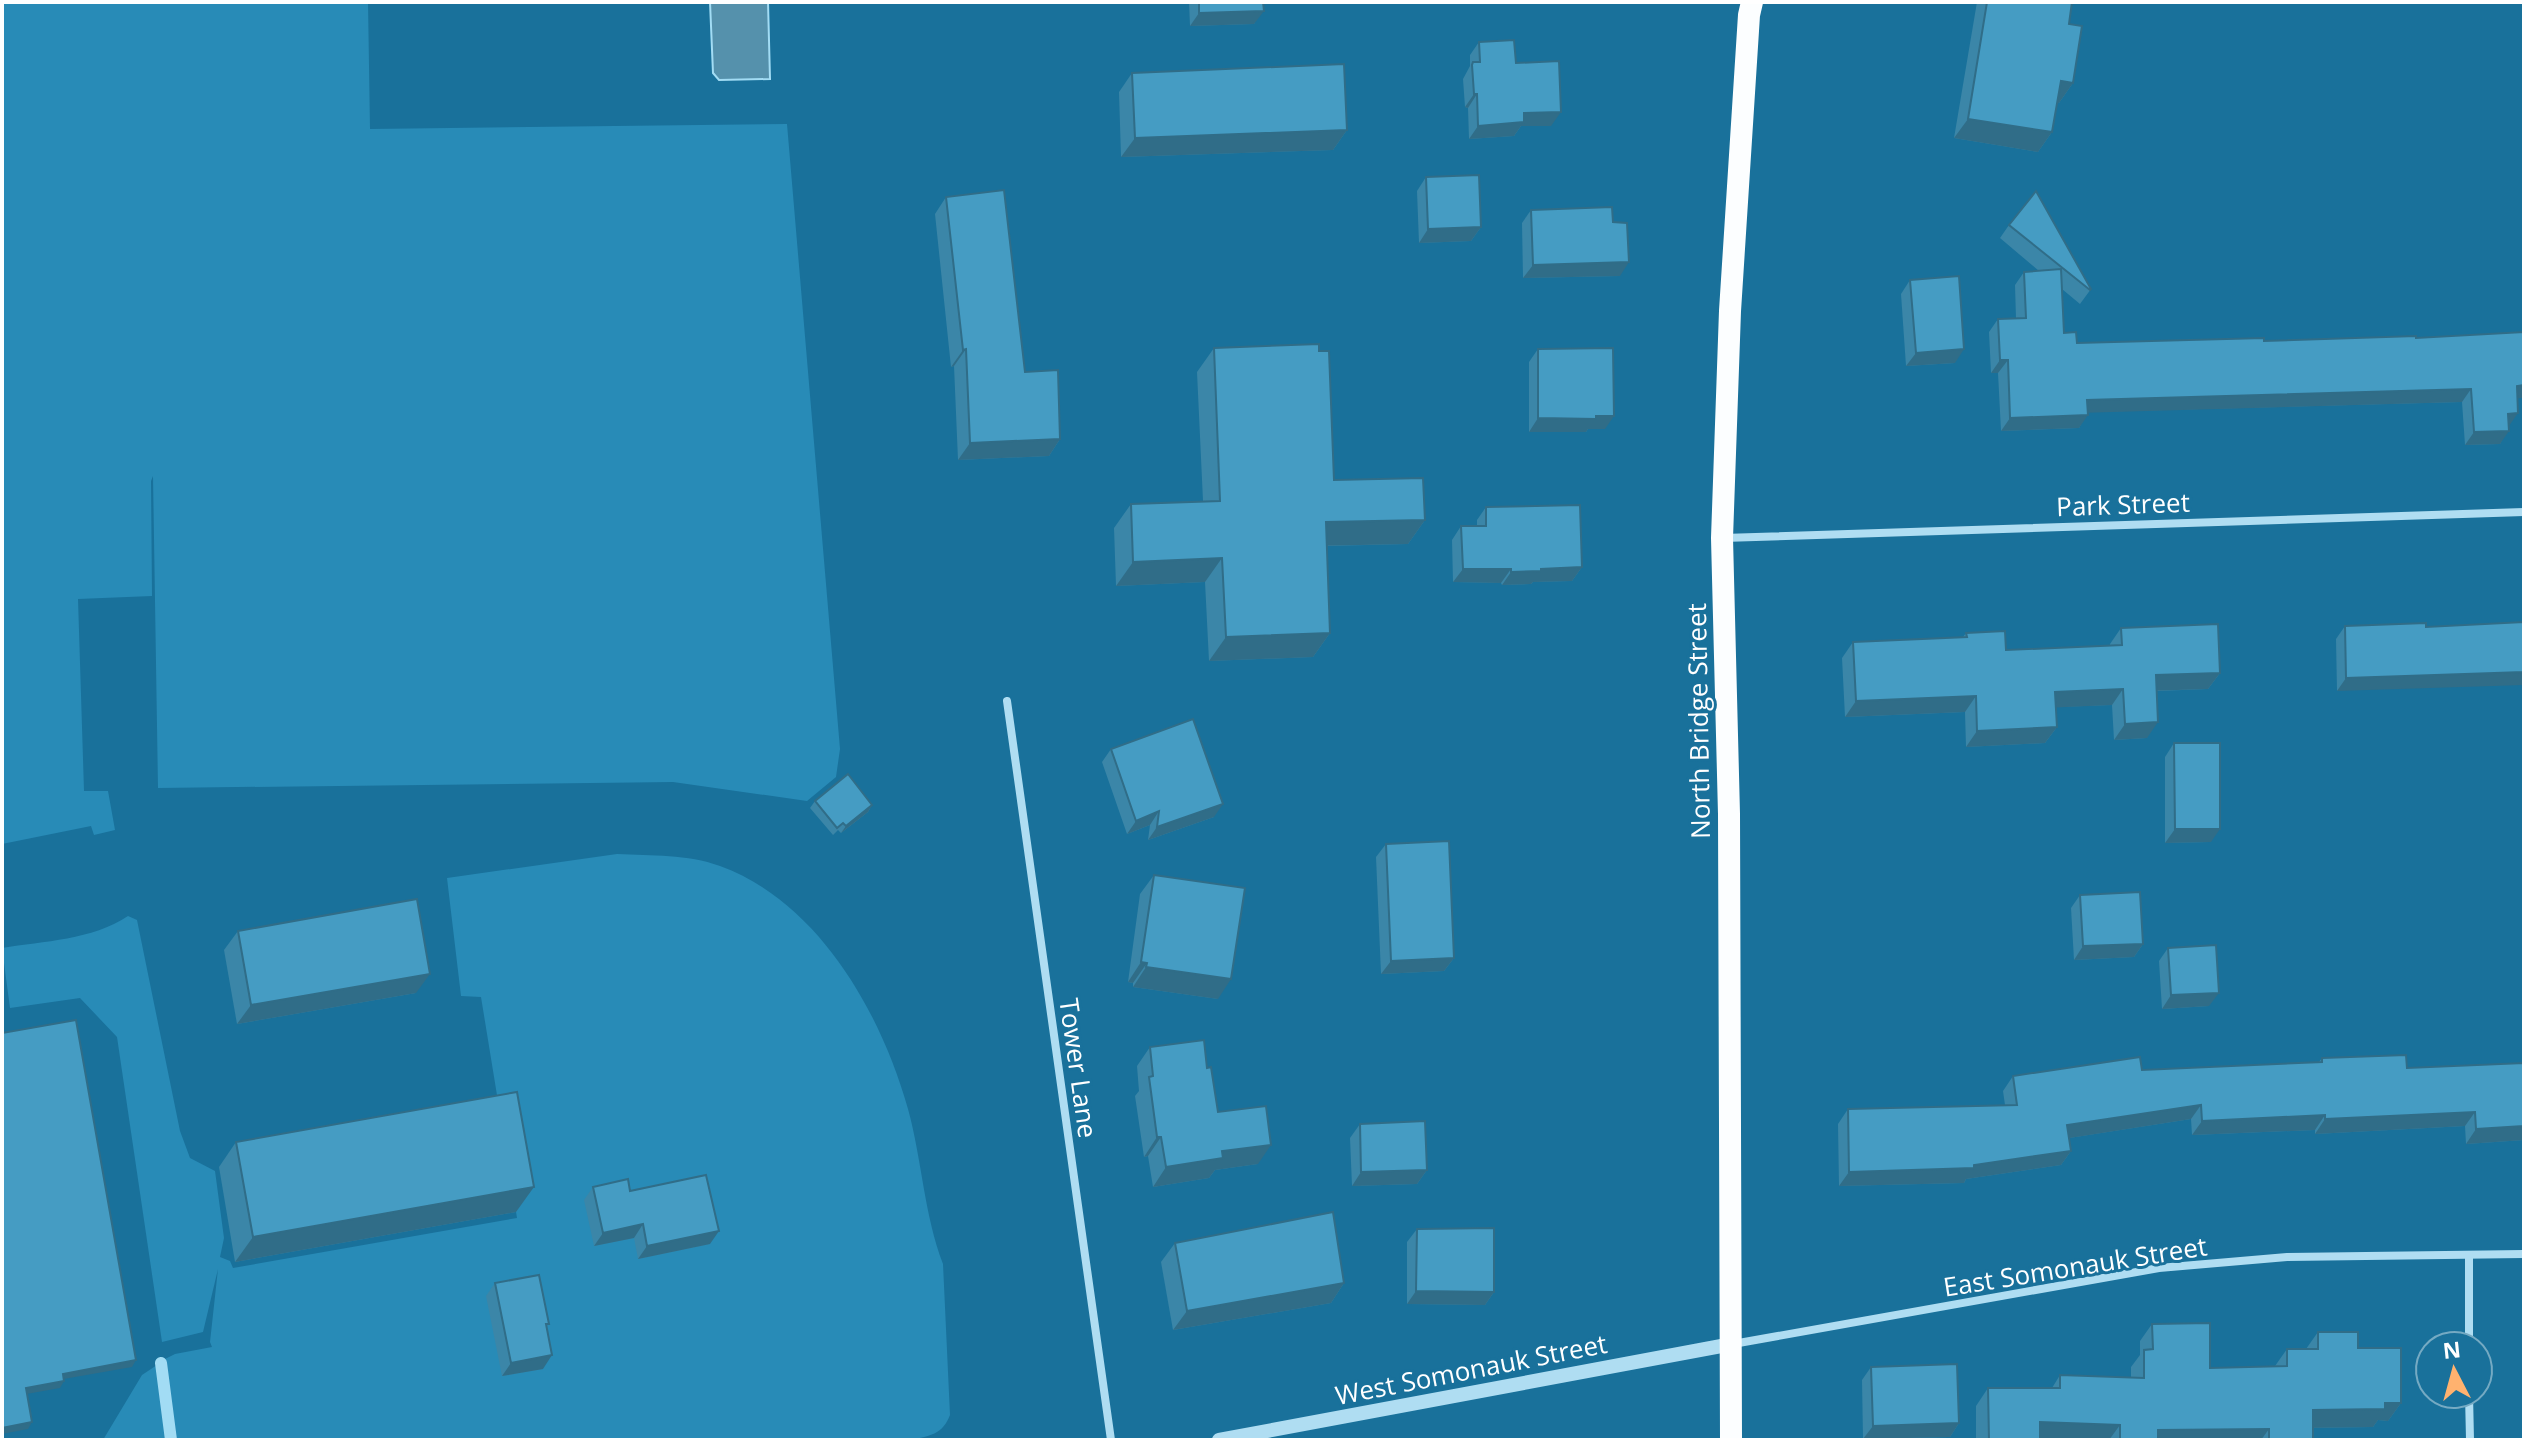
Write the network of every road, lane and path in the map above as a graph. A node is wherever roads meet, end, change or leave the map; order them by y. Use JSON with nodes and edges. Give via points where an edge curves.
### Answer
{"nodes":[{"id":1,"x":1752,"y":2,"type":"edge"},
{"id":2,"x":2524,"y":512,"type":"edge"},
{"id":3,"x":1722,"y":538,"type":"junction"},
{"id":4,"x":1007,"y":701,"type":"dead end"},
{"id":5,"x":2524,"y":1254,"type":"edge"},
{"id":6,"x":2469,"y":1255,"type":"junction"},
{"id":7,"x":2469,"y":1330,"type":"edge"},
{"id":8,"x":1732,"y":1344,"type":"junction"},
{"id":9,"x":2469,"y":1410,"type":"edge"},
{"id":10,"x":1111,"y":1440,"type":"edge"},
{"id":11,"x":1219,"y":1440,"type":"edge"},
{"id":12,"x":1731,"y":1440,"type":"edge"},
{"id":13,"x":2470,"y":1440,"type":"edge"}],
"edges":[{"from":1,"to":3,"type":"highway","name":"North Bridge Street","via":[[1730,311]]},
{"from":2,"to":3,"type":"street","name":"Park Street"},
{"from":3,"to":8,"type":"highway","name":"North Bridge Street"},
{"from":4,"to":10,"type":"street","name":"Tower Lane"},
{"from":5,"to":6,"type":"street","name":"East Somonauk Street"},
{"from":6,"to":7,"type":"street"},
{"from":6,"to":8,"type":"street","name":"East Somonauk Street","via":[[2287,1257],[2159,1268]]},
{"from":8,"to":11,"type":"street","name":"West Somonauk Street"},
{"from":8,"to":12,"type":"highway","name":"North Bridge Street"},
{"from":9,"to":13,"type":"street"}]}
